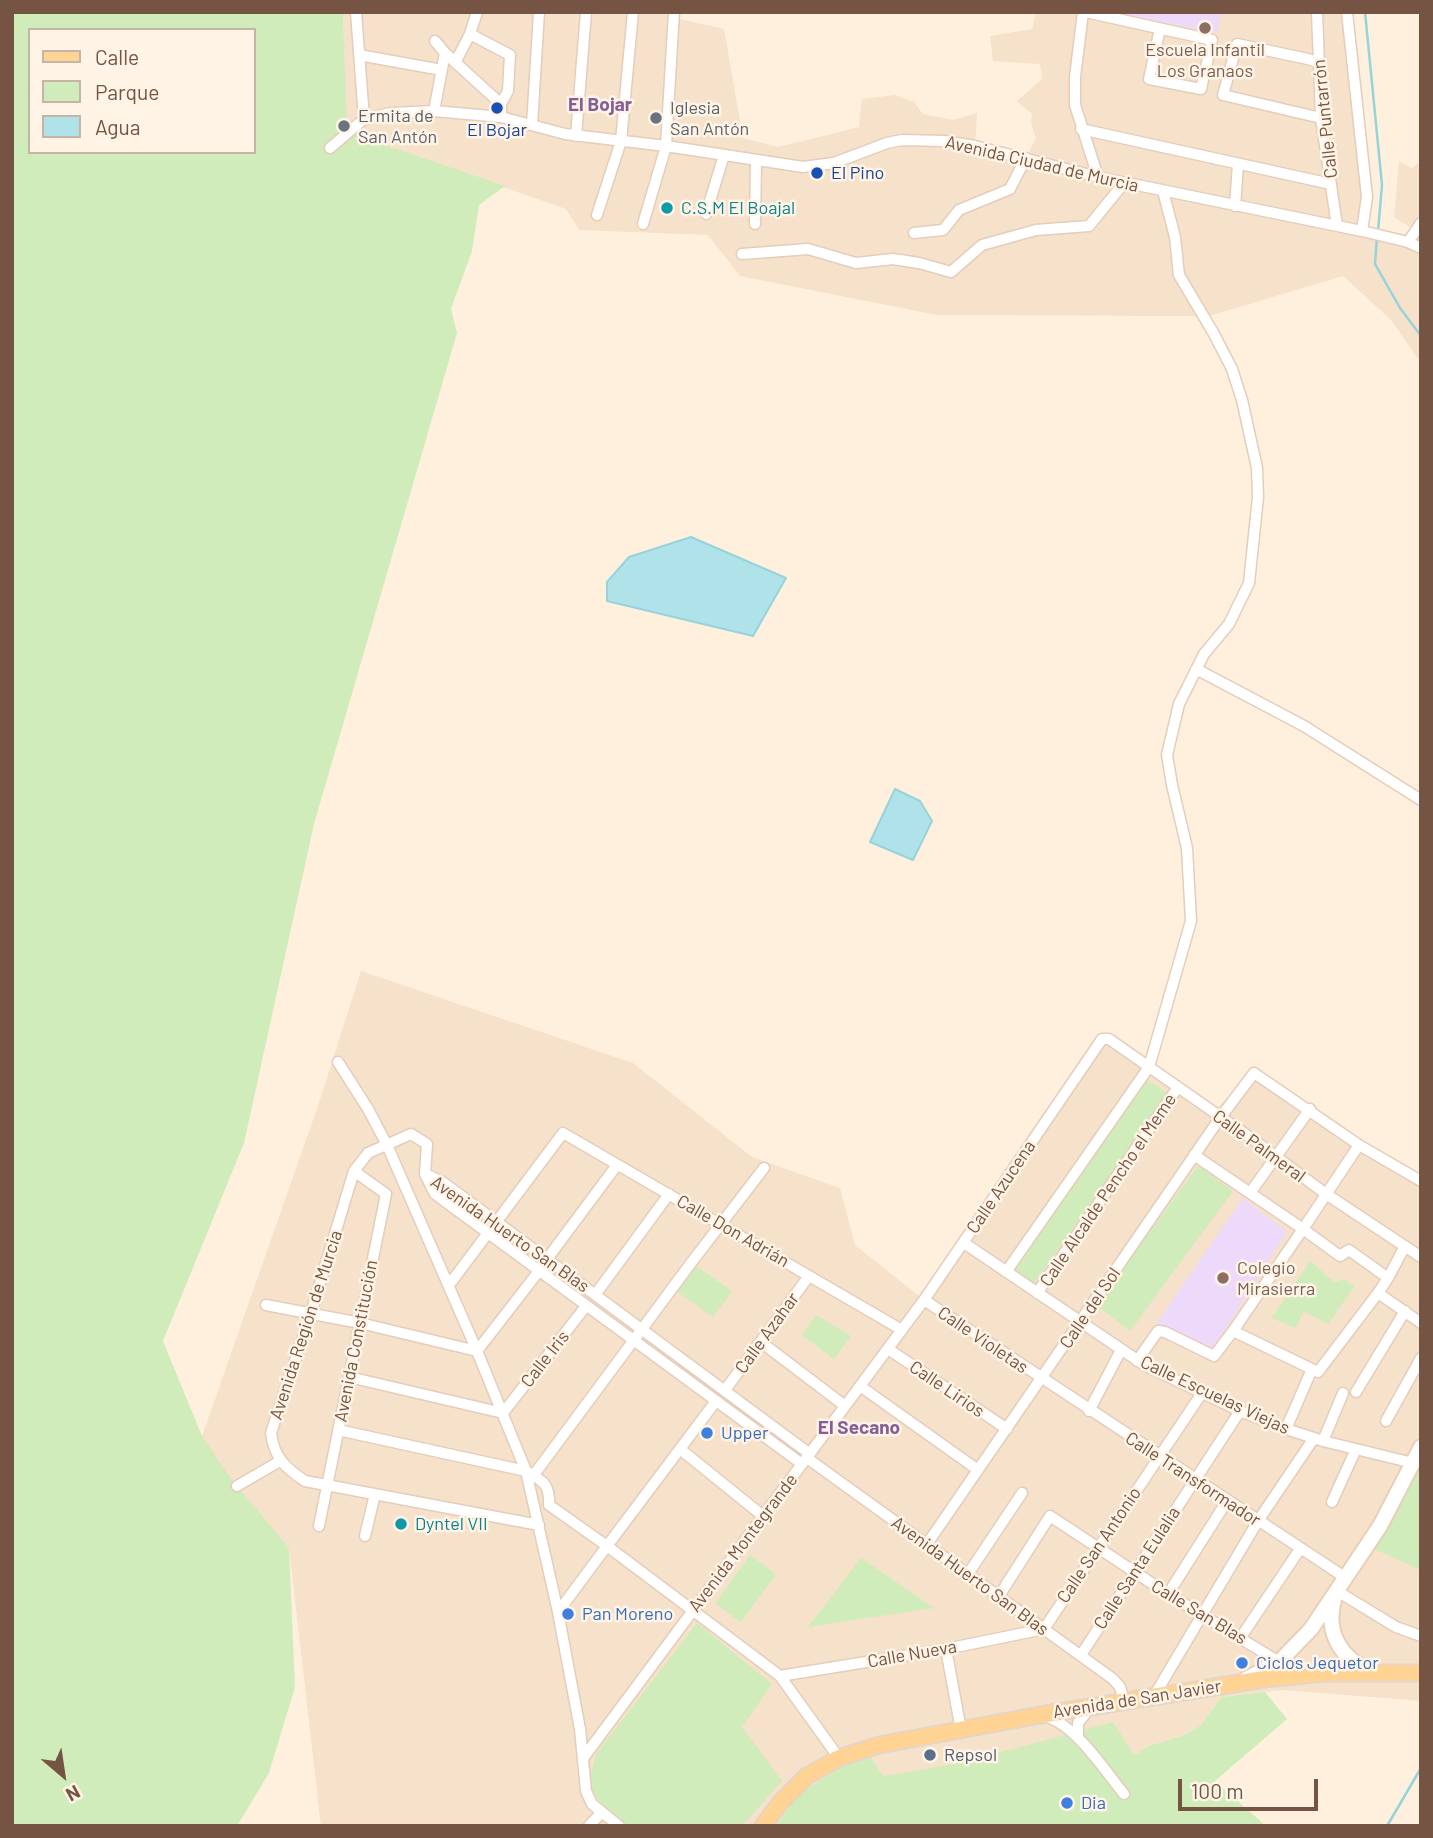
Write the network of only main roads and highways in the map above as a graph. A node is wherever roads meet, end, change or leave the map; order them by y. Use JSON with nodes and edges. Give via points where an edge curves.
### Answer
{"nodes":[{"id":1,"x":1421,"y":1447,"type":"edge"},
{"id":2,"x":1337,"y":1591,"type":"junction"},
{"id":3,"x":1279,"y":1669,"type":"junction"},
{"id":4,"x":1373,"y":1673,"type":"junction"},
{"id":5,"x":1420,"y":1673,"type":"edge"},
{"id":6,"x":763,"y":1826,"type":"edge"}],
"edges":[{"from":1,"to":2,"type":"main road","via":[[1380,1526]]},
{"from":2,"to":3,"type":"main road"},
{"from":2,"to":4,"type":"main road","via":[[1331,1615],[1334,1638],[1352,1662]]},
{"from":3,"to":4,"type":"main road","name":"Avenida de San Javier"},
{"from":3,"to":6,"type":"main road","name":"Avenida de San Javier","via":[[1234,1683],[879,1745],[821,1766],[792,1789]]},
{"from":4,"to":5,"type":"main road","name":"Avenida de San Javier"}]}
